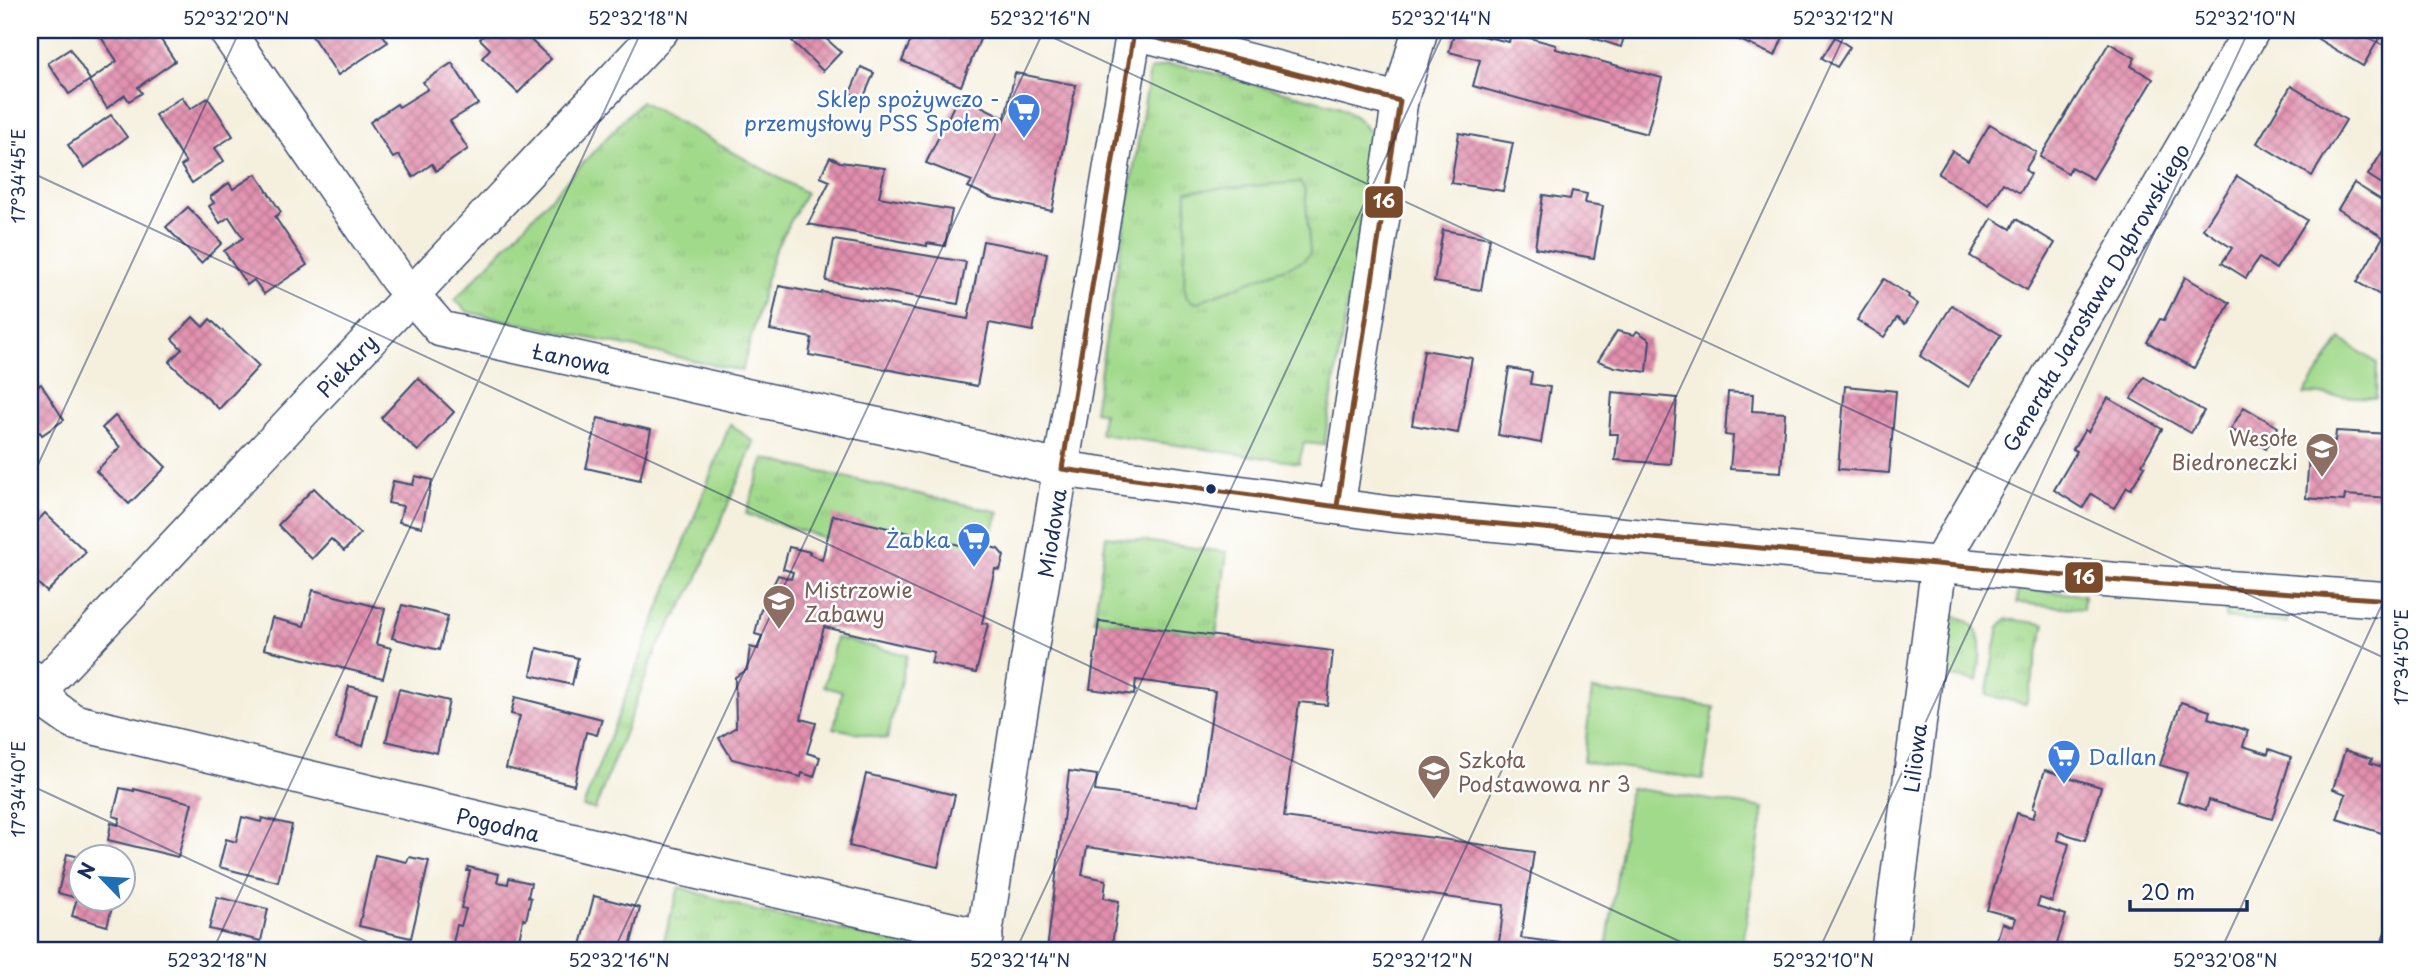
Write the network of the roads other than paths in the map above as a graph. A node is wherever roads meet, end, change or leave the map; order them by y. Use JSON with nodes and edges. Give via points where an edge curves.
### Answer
{"nodes":[{"id":1,"x":226,"y":30,"type":"edge"},
{"id":2,"x":661,"y":30,"type":"edge"},
{"id":3,"x":1419,"y":30,"type":"edge"},
{"id":4,"x":2252,"y":30,"type":"edge"},
{"id":5,"x":1131,"y":31,"type":"edge"},
{"id":6,"x":1400,"y":101,"type":"junction"},
{"id":7,"x":411,"y":296,"type":"junction"},
{"id":8,"x":1062,"y":469,"type":"junction"},
{"id":9,"x":1337,"y":506,"type":"junction"},
{"id":10,"x":1939,"y":565,"type":"junction"},
{"id":11,"x":2391,"y":600,"type":"edge"},
{"id":12,"x":33,"y":689,"type":"edge"},
{"id":13,"x":984,"y":944,"type":"edge"},
{"id":14,"x":1889,"y":950,"type":"edge"}],
"edges":[{"from":1,"to":7,"type":"street","name":"Łanowa"},
{"from":2,"to":7,"type":"street","name":"Piekary"},
{"from":3,"to":6,"type":"street"},
{"from":4,"to":10,"type":"street","name":"Generała Jarosława Dąbrowskiego"},
{"from":5,"to":6,"type":"street"},
{"from":5,"to":8,"type":"street","name":"Miodowa"},
{"from":6,"to":9,"type":"street"},
{"from":7,"to":8,"type":"street","name":"Łanowa","via":[[441,329]]},
{"from":7,"to":12,"type":"street","name":"Piekary"},
{"from":8,"to":9,"type":"street","name":"Łanowa"},
{"from":8,"to":13,"type":"street","name":"Miodowa"},
{"from":9,"to":10,"type":"street","name":"Łanowa"},
{"from":10,"to":11,"type":"street","name":"Łanowa"},
{"from":10,"to":14,"type":"street","name":"Liliowa"},
{"from":12,"to":13,"type":"street","name":"Pogodna","via":[[74,722]]}]}
